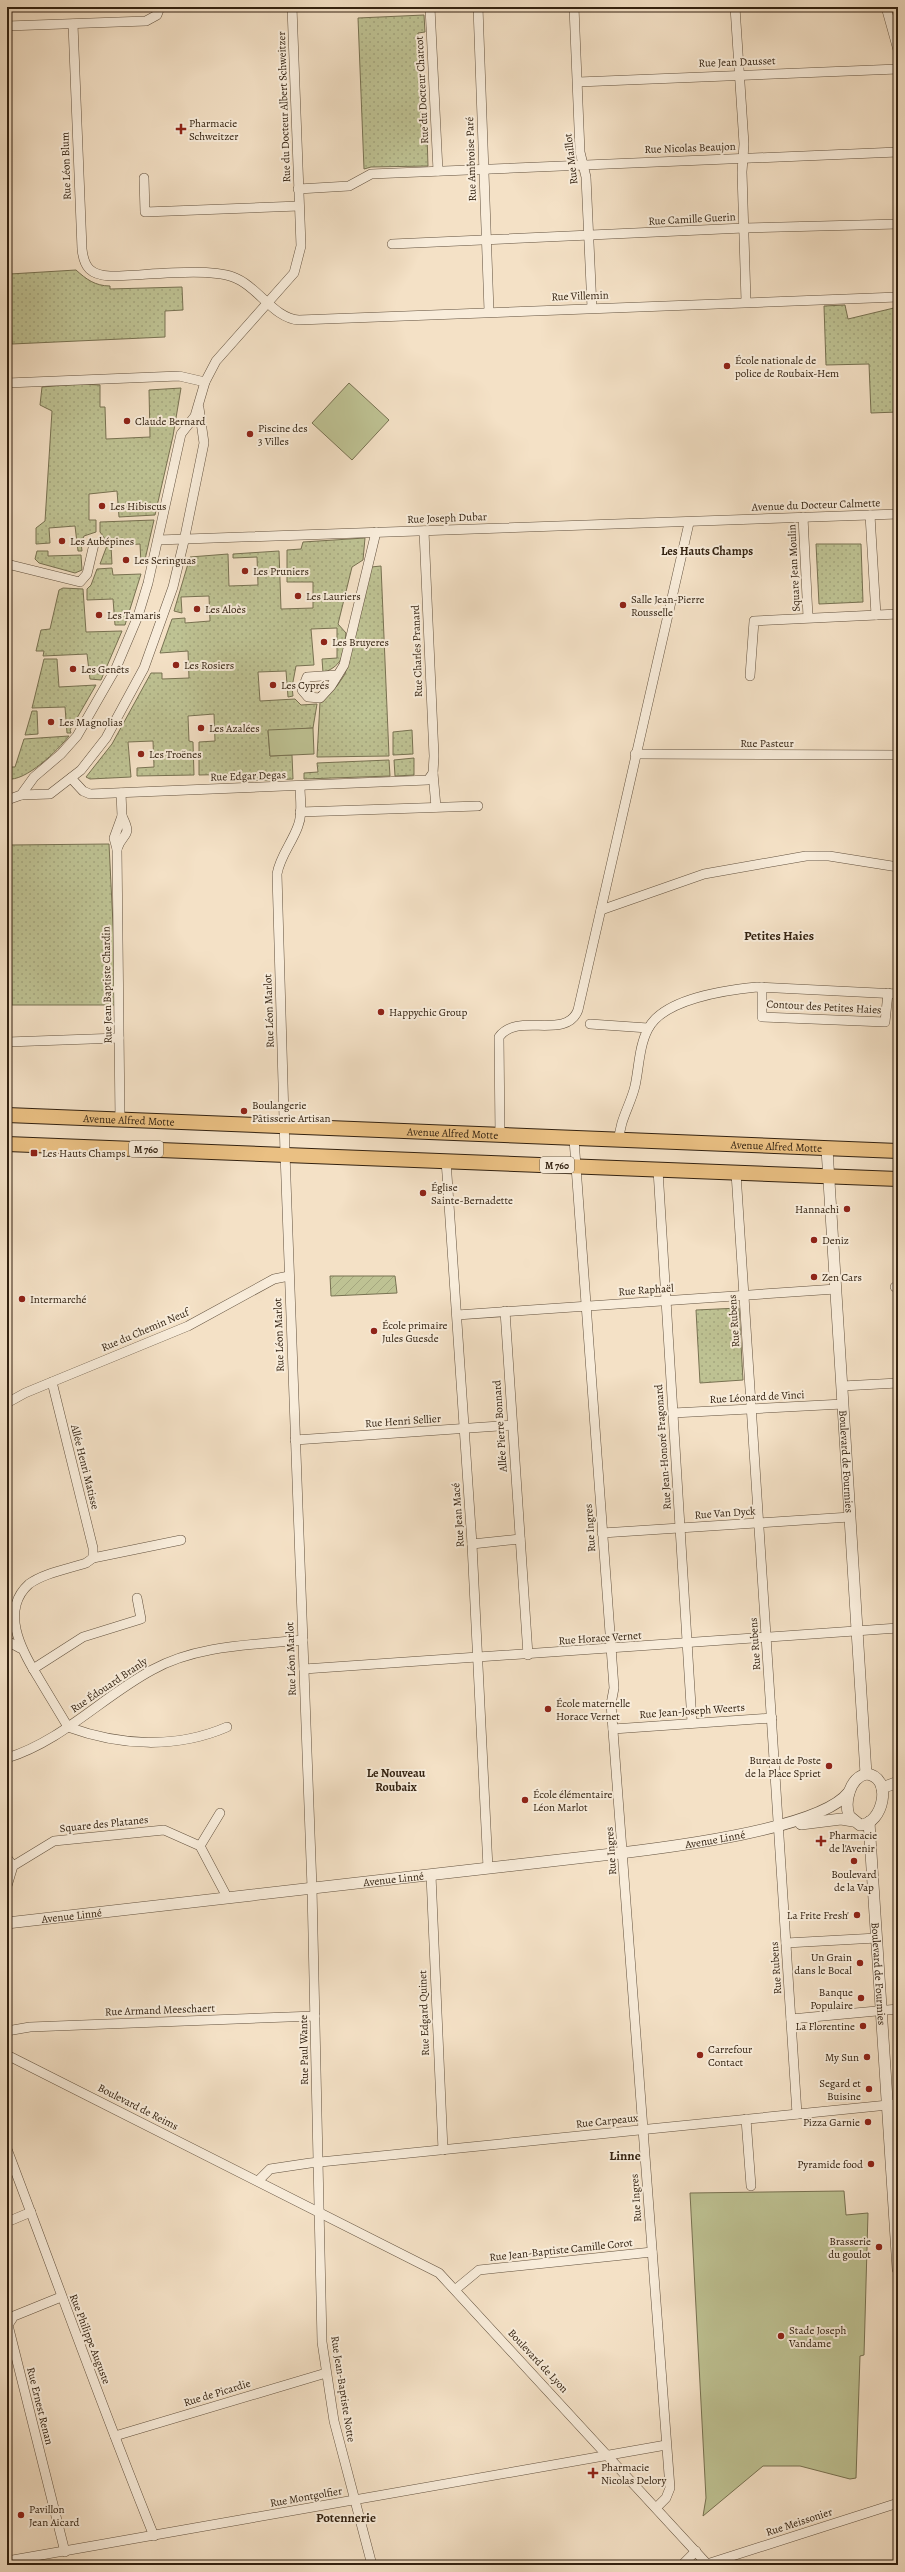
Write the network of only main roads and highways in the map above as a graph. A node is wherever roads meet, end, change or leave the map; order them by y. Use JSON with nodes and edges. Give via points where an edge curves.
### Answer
{"nodes":[{"id":1,"x":7,"y":1115,"type":"edge"},
{"id":2,"x":7,"y":1144,"type":"edge"},
{"id":3,"x":898,"y":1151,"type":"edge"},
{"id":4,"x":898,"y":1180,"type":"edge"}],
"edges":[{"from":1,"to":3,"type":"main road","name":"Avenue Alfred Motte"},
{"from":2,"to":4,"type":"main road","number":"M 760"}]}
